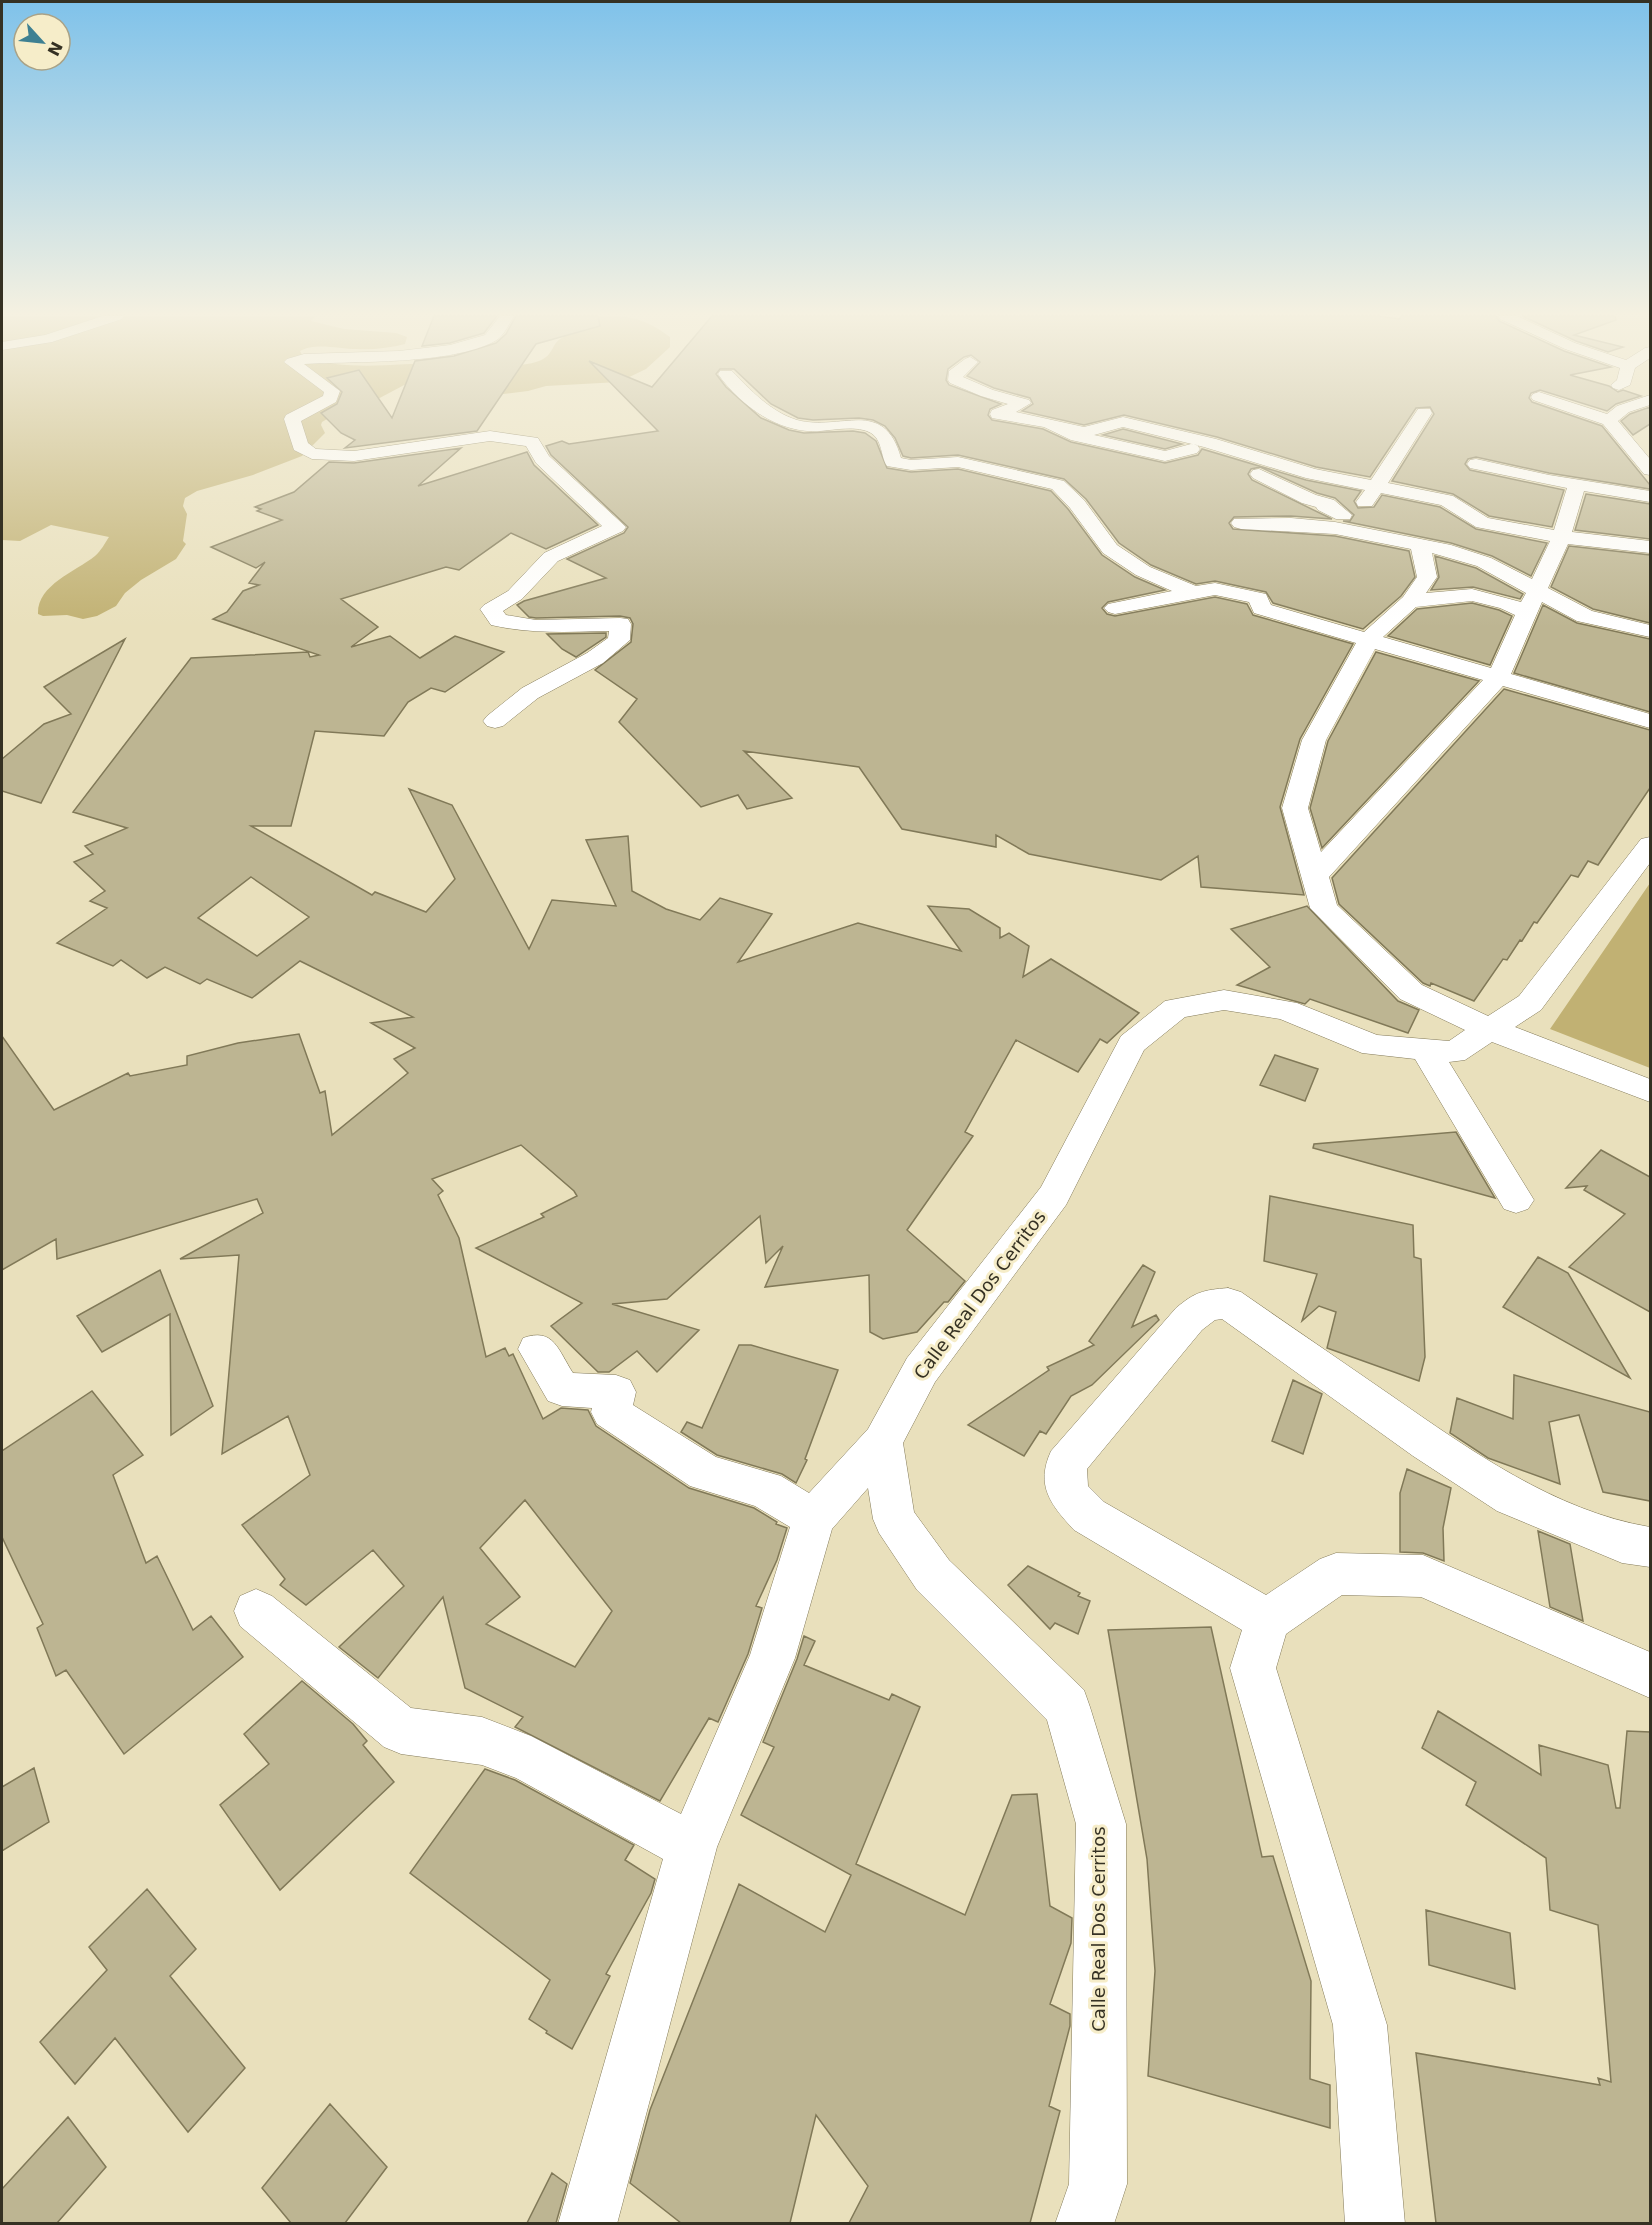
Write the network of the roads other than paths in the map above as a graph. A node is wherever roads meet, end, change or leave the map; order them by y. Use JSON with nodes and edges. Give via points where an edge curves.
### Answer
{"nodes":[{"id":1,"x":292,"y":420,"type":"edge"},
{"id":2,"x":783,"y":420,"type":"edge"},
{"id":3,"x":1027,"y":420,"type":"edge"},
{"id":4,"x":1420,"y":420,"type":"edge"},
{"id":5,"x":1609,"y":420,"type":"edge"},
{"id":6,"x":1210,"y":443,"type":"junction"},
{"id":7,"x":1642,"y":450,"type":"edge"},
{"id":8,"x":1476,"y":464,"type":"dead end"},
{"id":9,"x":1650,"y":471,"type":"edge"},
{"id":10,"x":1577,"y":484,"type":"junction"},
{"id":11,"x":1377,"y":485,"type":"junction"},
{"id":12,"x":1650,"y":496,"type":"edge"},
{"id":13,"x":1339,"y":522,"type":"junction"},
{"id":14,"x":1241,"y":523,"type":"dead end"},
{"id":15,"x":1561,"y":537,"type":"junction"},
{"id":16,"x":1420,"y":545,"type":"junction"},
{"id":17,"x":1650,"y":547,"type":"edge"},
{"id":18,"x":1538,"y":590,"type":"junction"},
{"id":19,"x":1194,"y":593,"type":"junction"},
{"id":20,"x":1410,"y":601,"type":"junction"},
{"id":21,"x":1115,"y":608,"type":"dead end"},
{"id":22,"x":1527,"y":612,"type":"junction"},
{"id":23,"x":1650,"y":631,"type":"edge"},
{"id":24,"x":1369,"y":639,"type":"junction"},
{"id":25,"x":1498,"y":677,"type":"junction"},
{"id":26,"x":495,"y":720,"type":"dead end"},
{"id":27,"x":1650,"y":721,"type":"edge"},
{"id":28,"x":1650,"y":845,"type":"edge"},
{"id":29,"x":1315,"y":875,"type":"junction"},
{"id":30,"x":1489,"y":1029,"type":"junction"},
{"id":31,"x":1425,"y":1049,"type":"junction"},
{"id":32,"x":1650,"y":1090,"type":"edge"},
{"id":33,"x":1516,"y":1200,"type":"dead end"},
{"id":34,"x":537,"y":1349,"type":"dead end"},
{"id":35,"x":882,"y":1442,"type":"junction"},
{"id":36,"x":814,"y":1519,"type":"junction"},
{"id":37,"x":1650,"y":1547,"type":"edge"},
{"id":38,"x":256,"y":1611,"type":"dead end"},
{"id":39,"x":1267,"y":1620,"type":"junction"},
{"id":40,"x":1650,"y":1675,"type":"edge"},
{"id":41,"x":692,"y":1847,"type":"junction"},
{"id":42,"x":587,"y":2223,"type":"edge"},
{"id":43,"x":1084,"y":2223,"type":"edge"},
{"id":44,"x":1375,"y":2223,"type":"edge"}],
"edges":[{"from":1,"to":26,"type":"street","via":[[300,446],[312,454],[354,456],[490,436],[532,442],[542,459],[616,527],[551,557],[515,595],[491,609],[499,620],[536,626],[620,624],[619,640],[595,658],[530,693]]},
{"from":2,"to":19,"type":"street","via":[[797,426],[867,424],[884,436],[893,462],[957,462],[1058,485],[1110,549],[1143,572]]},
{"from":3,"to":6,"type":"street","via":[[1084,432],[1123,422]]},
{"from":4,"to":11,"type":"street"},
{"from":5,"to":7,"type":"street"},
{"from":6,"to":11,"type":"street","via":[[1312,474]]},
{"from":6,"to":13,"type":"street","via":[[1274,483],[1327,504]]},
{"from":7,"to":9,"type":"street"},
{"from":8,"to":10,"type":"street"},
{"from":10,"to":12,"type":"street"},
{"from":10,"to":15,"type":"street"},
{"from":11,"to":13,"type":"street","via":[[1366,501]]},
{"from":11,"to":15,"type":"street","via":[[1458,504],[1472,520]]},
{"from":13,"to":14,"type":"street"},
{"from":13,"to":16,"type":"street"},
{"from":15,"to":17,"type":"street"},
{"from":15,"to":18,"type":"street"},
{"from":16,"to":18,"type":"street","via":[[1484,562]]},
{"from":16,"to":20,"type":"street","via":[[1427,577]]},
{"from":18,"to":22,"type":"street"},
{"from":18,"to":23,"type":"street","via":[[1585,615]]},
{"from":19,"to":21,"type":"street"},
{"from":19,"to":24,"type":"street","via":[[1215,589],[1258,598],[1261,609]]},
{"from":20,"to":22,"type":"street","via":[[1472,595]]},
{"from":20,"to":24,"type":"street"},
{"from":22,"to":25,"type":"street"},
{"from":24,"to":25,"type":"street"},
{"from":24,"to":29,"type":"street","via":[[1314,740],[1295,808]]},
{"from":25,"to":27,"type":"street"},
{"from":25,"to":29,"type":"street"},
{"from":28,"to":30,"type":"street","name":"Calle Real Dos Cerritos","via":[[1530,1003]]},
{"from":29,"to":30,"type":"street","via":[[1324,908],[1411,992]]},
{"from":30,"to":31,"type":"street","name":"Calle Real Dos Cerritos","via":[[1454,1052]]},
{"from":30,"to":32,"type":"street"},
{"from":31,"to":33,"type":"street"},
{"from":31,"to":35,"type":"street","name":"Calle Real Dos Cerritos","via":[[1373,1045],[1286,1010],[1224,1000],[1176,1008],[1132,1044],[1054,1196],[921,1370]]},
{"from":34,"to":36,"type":"street","via":[[562,1389],[616,1392],[611,1412],[705,1473],[766,1490]]},
{"from":35,"to":36,"type":"street"},
{"from":35,"to":43,"type":"street","name":"Calle Real Dos Cerritos","via":[[894,1519],[920,1557],[933,1575],[1067,1707],[1101,1824],[1098,2184]]},
{"from":36,"to":41,"type":"street","via":[[772,1658]]},
{"from":37,"to":39,"type":"street","via":[[1622,1543],[1512,1497],[1427,1443],[1228,1303],[1206,1305],[1189,1319],[1066,1464],[1068,1494],[1089,1516]]},
{"from":38,"to":41,"type":"street","via":[[401,1730],[482,1741],[502,1748]]},
{"from":39,"to":40,"type":"street","via":[[1336,1574],[1423,1576]]},
{"from":39,"to":44,"type":"street","via":[[1253,1668],[1360,2025]]},
{"from":41,"to":42,"type":"street"}]}
